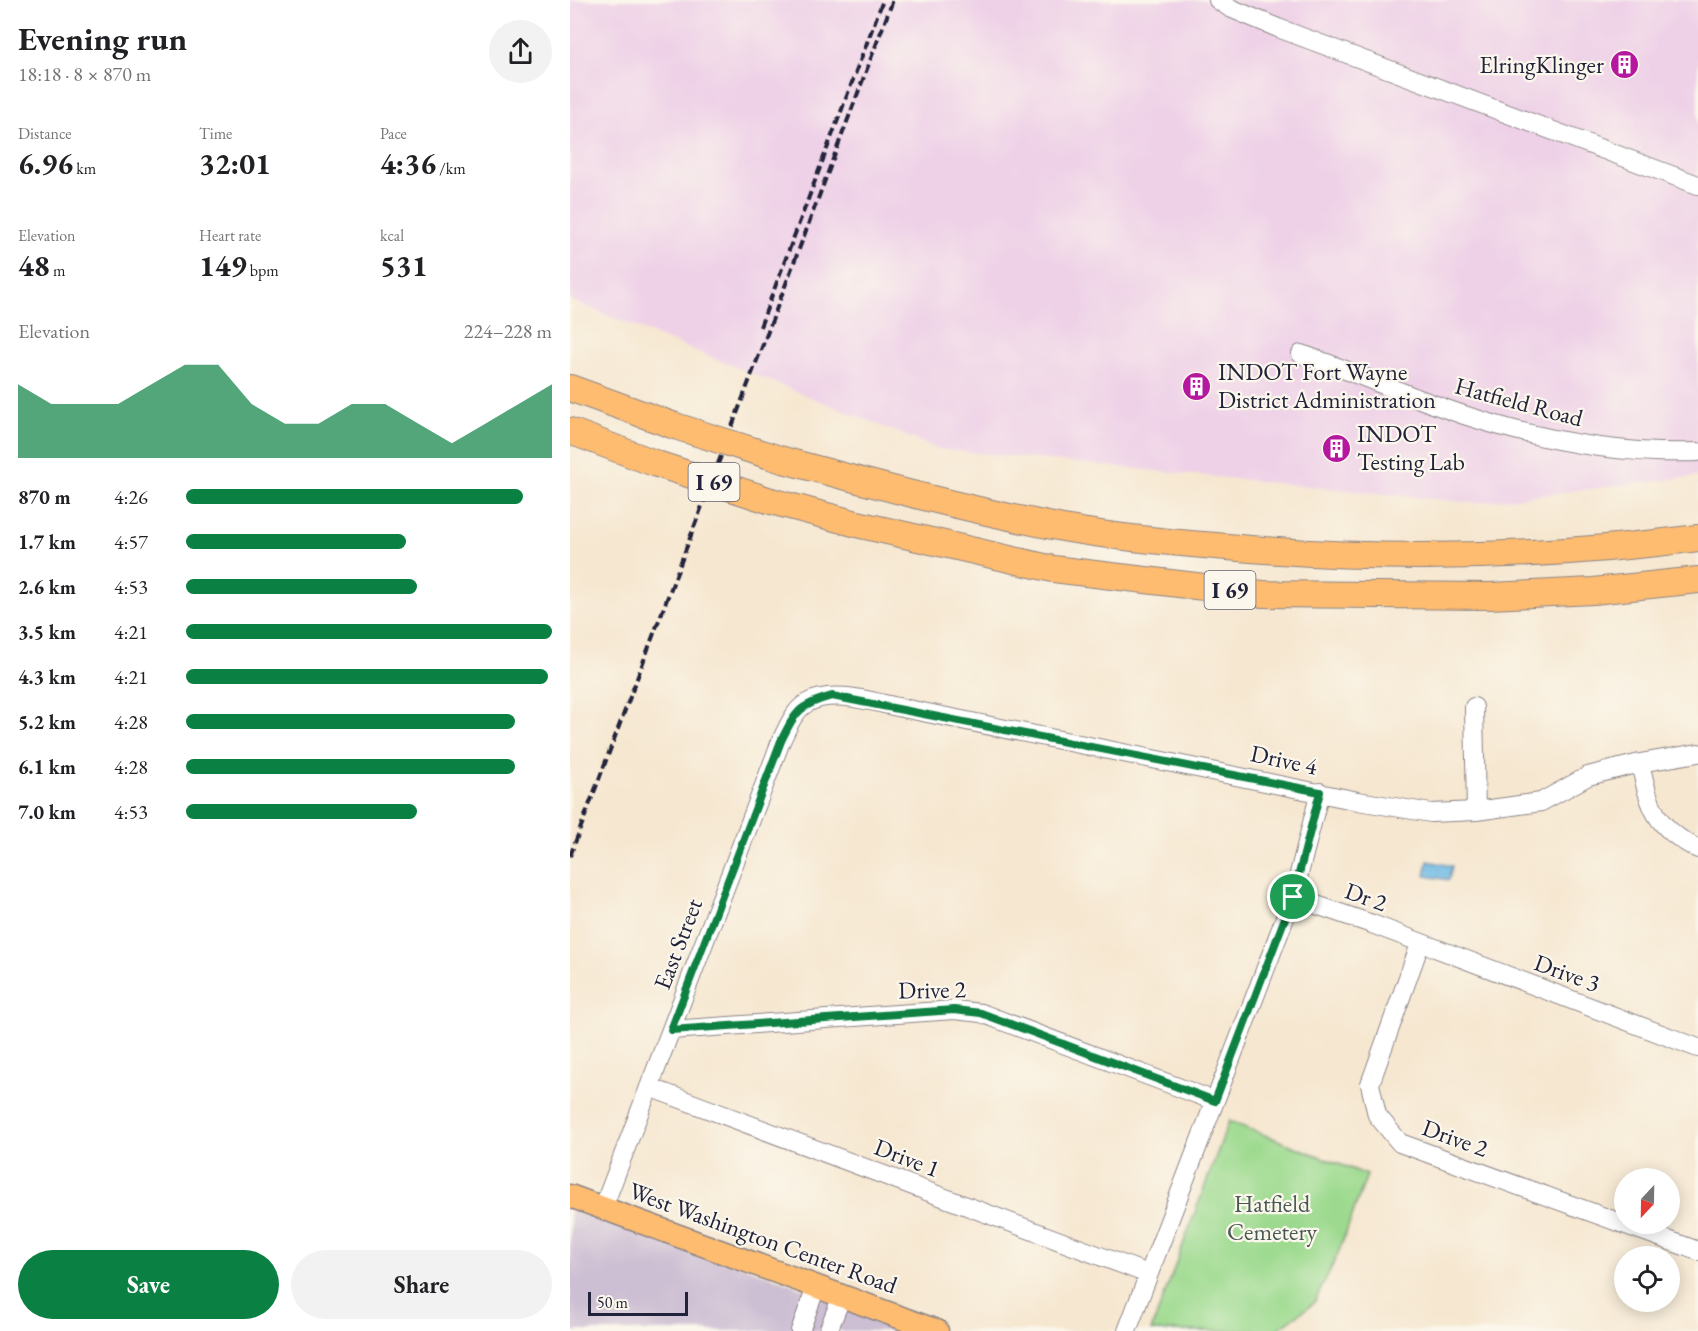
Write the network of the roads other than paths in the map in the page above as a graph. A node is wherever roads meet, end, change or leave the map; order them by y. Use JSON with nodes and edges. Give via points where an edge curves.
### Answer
{"nodes":[{"id":1,"x":1218,"y":0,"type":"edge"},
{"id":2,"x":1698,"y":184,"type":"edge"},
{"id":3,"x":1301,"y":354,"type":"dead end"},
{"id":4,"x":570,"y":388,"type":"edge"},
{"id":5,"x":570,"y":431,"type":"edge"},
{"id":6,"x":1698,"y":452,"type":"edge"},
{"id":7,"x":1698,"y":538,"type":"edge"},
{"id":8,"x":1698,"y":580,"type":"edge"},
{"id":9,"x":806,"y":703,"type":"joint"},
{"id":10,"x":1474,"y":707,"type":"dead end"},
{"id":11,"x":1698,"y":753,"type":"edge"},
{"id":12,"x":1640,"y":763,"type":"junction"},
{"id":13,"x":1320,"y":792,"type":"junction"},
{"id":14,"x":1476,"y":811,"type":"junction"},
{"id":15,"x":1698,"y":849,"type":"edge"},
{"id":16,"x":1293,"y":897,"type":"junction"},
{"id":17,"x":1420,"y":944,"type":"junction"},
{"id":18,"x":671,"y":1030,"type":"junction"},
{"id":19,"x":1698,"y":1048,"type":"edge"},
{"id":20,"x":649,"y":1087,"type":"junction"},
{"id":21,"x":1215,"y":1101,"type":"junction"},
{"id":22,"x":570,"y":1196,"type":"edge"},
{"id":23,"x":603,"y":1208,"type":"junction"},
{"id":24,"x":1698,"y":1251,"type":"edge"},
{"id":25,"x":1148,"y":1274,"type":"junction"},
{"id":26,"x":816,"y":1287,"type":"junction"},
{"id":27,"x":842,"y":1296,"type":"junction"},
{"id":28,"x":800,"y":1331,"type":"edge"},
{"id":29,"x":828,"y":1331,"type":"edge"},
{"id":30,"x":938,"y":1331,"type":"edge"},
{"id":31,"x":1127,"y":1331,"type":"edge"}],
"edges":[{"from":1,"to":2,"type":"street","via":[[1278,28]]},
{"from":3,"to":6,"type":"street","name":"Hatfield Road","via":[[1465,415],[1570,444],[1665,453]]},
{"from":4,"to":7,"type":"highway","number":"I 69","bridge":true,"via":[[783,460],[1064,528],[1268,551],[1378,555],[1489,555]]},
{"from":5,"to":8,"type":"highway","number":"I 69","bridge":true,"via":[[771,501],[1053,569],[1263,594],[1490,596]]},
{"from":9,"to":13,"type":"street","name":"Drive 4","via":[[832,696],[891,706]]},
{"from":9,"to":18,"type":"street","name":"East Street","via":[[781,741]]},
{"from":10,"to":14,"type":"street"},
{"from":11,"to":12,"type":"street","name":"Drive 4"},
{"from":12,"to":14,"type":"street","name":"Drive 4","via":[[1588,776],[1541,802]]},
{"from":12,"to":15,"type":"street","via":[[1650,806],[1670,831]]},
{"from":13,"to":14,"type":"street","name":"Drive 4","via":[[1431,813]]},
{"from":13,"to":16,"type":"street"},
{"from":16,"to":17,"type":"street","name":"Dr 2"},
{"from":16,"to":21,"type":"street"},
{"from":17,"to":19,"type":"street","name":"Drive 3"},
{"from":17,"to":24,"type":"street","name":"Drive 2","via":[[1370,1084],[1377,1115],[1400,1143]]},
{"from":18,"to":20,"type":"street","name":"East Street"},
{"from":18,"to":21,"type":"street","name":"Drive 2","via":[[954,1010],[981,1013]]},
{"from":20,"to":23,"type":"street","name":"East Street"},
{"from":20,"to":25,"type":"street","name":"Drive 1"},
{"from":21,"to":25,"type":"street"},
{"from":22,"to":23,"type":"main road","name":"West Washington Center Road"},
{"from":23,"to":26,"type":"main road","name":"West Washington Center Road"},
{"from":25,"to":31,"type":"street"},
{"from":26,"to":27,"type":"main road","name":"West Washington Center Road"},
{"from":26,"to":28,"type":"street"},
{"from":27,"to":29,"type":"street"},
{"from":27,"to":30,"type":"main road","name":"West Washington Center Road"}]}
